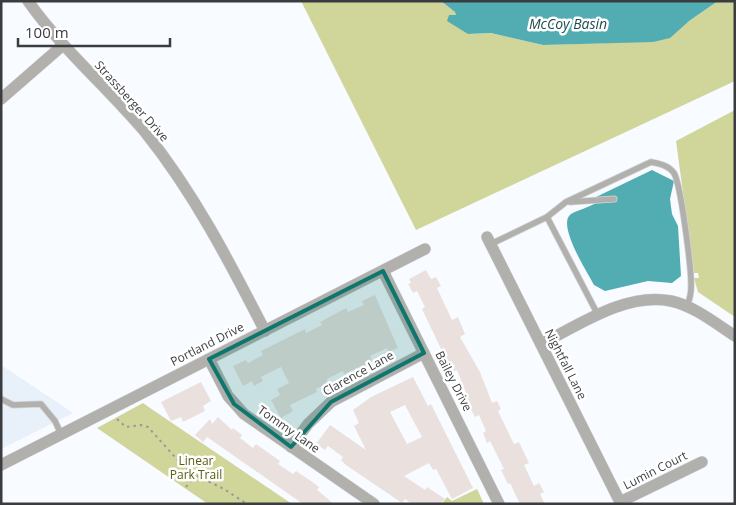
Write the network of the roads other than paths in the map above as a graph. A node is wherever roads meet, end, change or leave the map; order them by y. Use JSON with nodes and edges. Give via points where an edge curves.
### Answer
{"nodes":[{"id":1,"x":28,"y":1,"type":"edge"},
{"id":2,"x":63,"y":46,"type":"junction"},
{"id":3,"x":1,"y":99,"type":"edge"},
{"id":4,"x":614,"y":199,"type":"dead end"},
{"id":5,"x":566,"y":202,"type":"junction"},
{"id":6,"x":547,"y":217,"type":"junction"},
{"id":7,"x":489,"y":241,"type":"joint"},
{"id":8,"x":425,"y":249,"type":"dead end"},
{"id":9,"x":383,"y":271,"type":"junction"},
{"id":10,"x":687,"y":307,"type":"junction"},
{"id":11,"x":599,"y":316,"type":"junction"},
{"id":12,"x":265,"y":330,"type":"junction"},
{"id":13,"x":735,"y":336,"type":"edge"},
{"id":14,"x":541,"y":344,"type":"junction"},
{"id":15,"x":424,"y":353,"type":"junction"},
{"id":16,"x":209,"y":359,"type":"junction"},
{"id":17,"x":1,"y":399,"type":"edge"},
{"id":18,"x":61,"y":434,"type":"junction"},
{"id":19,"x":291,"y":447,"type":"junction"},
{"id":20,"x":702,"y":462,"type":"dead end"},
{"id":21,"x":1,"y":465,"type":"edge"},
{"id":22,"x":621,"y":503,"type":"edge"},
{"id":23,"x":374,"y":504,"type":"edge"},
{"id":24,"x":500,"y":504,"type":"edge"}],
"edges":[{"from":1,"to":2,"type":"street","name":"Strassberger Drive"},
{"from":2,"to":3,"type":"street"},
{"from":2,"to":12,"type":"street","name":"Strassberger Drive","via":[[144,131],[182,181],[215,233]]},
{"from":4,"to":5,"type":"lane"},
{"from":5,"to":6,"type":"lane"},
{"from":5,"to":10,"type":"lane","via":[[650,162],[666,165],[675,174],[681,204],[690,266],[691,289]]},
{"from":6,"to":7,"type":"lane"},
{"from":6,"to":11,"type":"lane"},
{"from":7,"to":14,"type":"street","name":"Nightfall Lane"},
{"from":8,"to":9,"type":"street","name":"Portland Drive"},
{"from":9,"to":12,"type":"street","name":"Portland Drive"},
{"from":9,"to":15,"type":"street","name":"Bailey Drive"},
{"from":10,"to":11,"type":"street","via":[[671,301],[636,302]]},
{"from":10,"to":13,"type":"street"},
{"from":11,"to":14,"type":"street"},
{"from":12,"to":16,"type":"street","name":"Portland Drive"},
{"from":14,"to":22,"type":"street","name":"Nightfall Lane"},
{"from":15,"to":19,"type":"street","name":"Clarence Lane","via":[[331,402],[308,424]]},
{"from":15,"to":24,"type":"street","name":"Bailey Drive"},
{"from":16,"to":18,"type":"street","name":"Portland Drive"},
{"from":16,"to":19,"type":"street","name":"Tommy Lane","via":[[234,404],[254,423]]},
{"from":17,"to":18,"type":"lane","via":[[13,405],[41,404]]},
{"from":18,"to":21,"type":"street","name":"Portland Drive"},
{"from":19,"to":23,"type":"street","name":"Tommy Lane"},
{"from":20,"to":22,"type":"street","name":"Lumin Court"}]}
